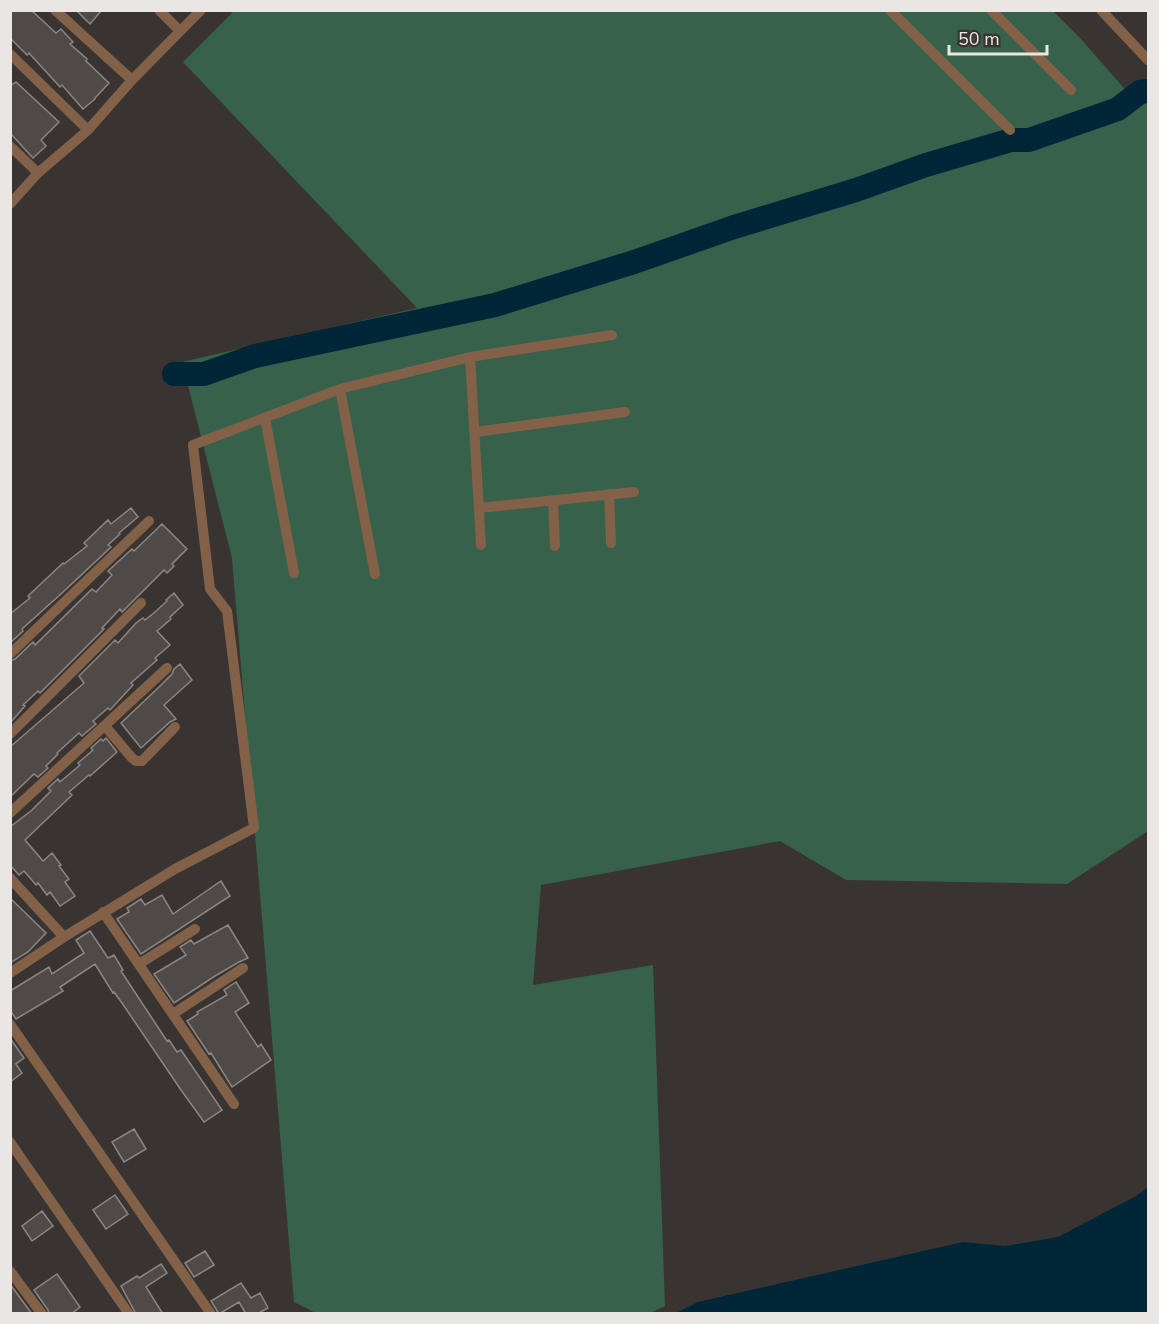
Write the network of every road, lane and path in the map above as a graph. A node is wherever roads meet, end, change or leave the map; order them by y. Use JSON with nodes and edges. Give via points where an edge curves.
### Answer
{"nodes":[{"id":1,"x":56,"y":10,"type":"edge"},
{"id":2,"x":159,"y":10,"type":"edge"},
{"id":3,"x":201,"y":10,"type":"edge"},
{"id":4,"x":890,"y":10,"type":"edge"},
{"id":5,"x":991,"y":10,"type":"edge"},
{"id":6,"x":1101,"y":10,"type":"edge"},
{"id":7,"x":180,"y":31,"type":"junction"},
{"id":8,"x":10,"y":54,"type":"edge"},
{"id":9,"x":1149,"y":60,"type":"edge"},
{"id":10,"x":132,"y":80,"type":"junction"},
{"id":11,"x":1071,"y":90,"type":"dead end"},
{"id":12,"x":88,"y":130,"type":"junction"},
{"id":13,"x":1010,"y":130,"type":"dead end"},
{"id":14,"x":10,"y":146,"type":"edge"},
{"id":15,"x":38,"y":173,"type":"junction"},
{"id":16,"x":10,"y":204,"type":"edge"},
{"id":17,"x":612,"y":335,"type":"dead end"},
{"id":18,"x":470,"y":357,"type":"junction"},
{"id":19,"x":340,"y":389,"type":"junction"},
{"id":20,"x":625,"y":412,"type":"dead end"},
{"id":21,"x":265,"y":418,"type":"junction"},
{"id":22,"x":475,"y":432,"type":"junction"},
{"id":23,"x":634,"y":492,"type":"dead end"},
{"id":24,"x":609,"y":494,"type":"junction"},
{"id":25,"x":553,"y":500,"type":"junction"},
{"id":26,"x":479,"y":508,"type":"junction"},
{"id":27,"x":149,"y":521,"type":"dead end"},
{"id":28,"x":611,"y":543,"type":"dead end"},
{"id":29,"x":481,"y":545,"type":"dead end"},
{"id":30,"x":555,"y":546,"type":"dead end"},
{"id":31,"x":294,"y":573,"type":"dead end"},
{"id":32,"x":375,"y":574,"type":"dead end"},
{"id":33,"x":141,"y":603,"type":"dead end"},
{"id":34,"x":10,"y":654,"type":"edge"},
{"id":35,"x":167,"y":668,"type":"dead end"},
{"id":36,"x":105,"y":726,"type":"junction"},
{"id":37,"x":175,"y":727,"type":"dead end"},
{"id":38,"x":10,"y":734,"type":"edge"},
{"id":39,"x":10,"y":813,"type":"edge"},
{"id":40,"x":10,"y":878,"type":"edge"},
{"id":41,"x":104,"y":912,"type":"junction"},
{"id":42,"x":195,"y":929,"type":"dead end"},
{"id":43,"x":64,"y":937,"type":"junction"},
{"id":44,"x":139,"y":964,"type":"junction"},
{"id":45,"x":243,"y":968,"type":"dead end"},
{"id":46,"x":10,"y":973,"type":"edge"},
{"id":47,"x":173,"y":1014,"type":"junction"},
{"id":48,"x":10,"y":1024,"type":"edge"},
{"id":49,"x":234,"y":1104,"type":"dead end"},
{"id":50,"x":10,"y":1142,"type":"edge"},
{"id":51,"x":10,"y":1271,"type":"edge"},
{"id":52,"x":42,"y":1314,"type":"edge"},
{"id":53,"x":129,"y":1314,"type":"edge"},
{"id":54,"x":211,"y":1314,"type":"edge"}],
"edges":[{"from":1,"to":10,"type":"street"},
{"from":2,"to":7,"type":"street"},
{"from":3,"to":7,"type":"street"},
{"from":4,"to":13,"type":"street"},
{"from":5,"to":11,"type":"street"},
{"from":6,"to":9,"type":"street"},
{"from":7,"to":10,"type":"street"},
{"from":8,"to":12,"type":"street"},
{"from":10,"to":12,"type":"street"},
{"from":12,"to":15,"type":"street"},
{"from":14,"to":15,"type":"street"},
{"from":15,"to":16,"type":"street"},
{"from":17,"to":18,"type":"street"},
{"from":18,"to":19,"type":"street"},
{"from":18,"to":22,"type":"street"},
{"from":19,"to":21,"type":"street"},
{"from":19,"to":32,"type":"street"},
{"from":20,"to":22,"type":"street"},
{"from":21,"to":31,"type":"street"},
{"from":21,"to":41,"type":"street","via":[[193,445],[210,589],[227,611],[254,828],[175,868]]},
{"from":22,"to":26,"type":"street"},
{"from":23,"to":24,"type":"street"},
{"from":24,"to":25,"type":"street"},
{"from":24,"to":28,"type":"street"},
{"from":25,"to":26,"type":"street"},
{"from":25,"to":30,"type":"street"},
{"from":26,"to":29,"type":"street"},
{"from":27,"to":34,"type":"street"},
{"from":33,"to":38,"type":"street"},
{"from":35,"to":36,"type":"street"},
{"from":36,"to":37,"type":"street","via":[[132,758],[142,761]]},
{"from":36,"to":39,"type":"street"},
{"from":40,"to":43,"type":"street"},
{"from":41,"to":43,"type":"street"},
{"from":41,"to":44,"type":"street"},
{"from":42,"to":44,"type":"street"},
{"from":43,"to":46,"type":"street"},
{"from":44,"to":47,"type":"street"},
{"from":45,"to":47,"type":"street"},
{"from":47,"to":49,"type":"street"},
{"from":48,"to":54,"type":"street"},
{"from":50,"to":53,"type":"street"},
{"from":51,"to":52,"type":"street"}]}
